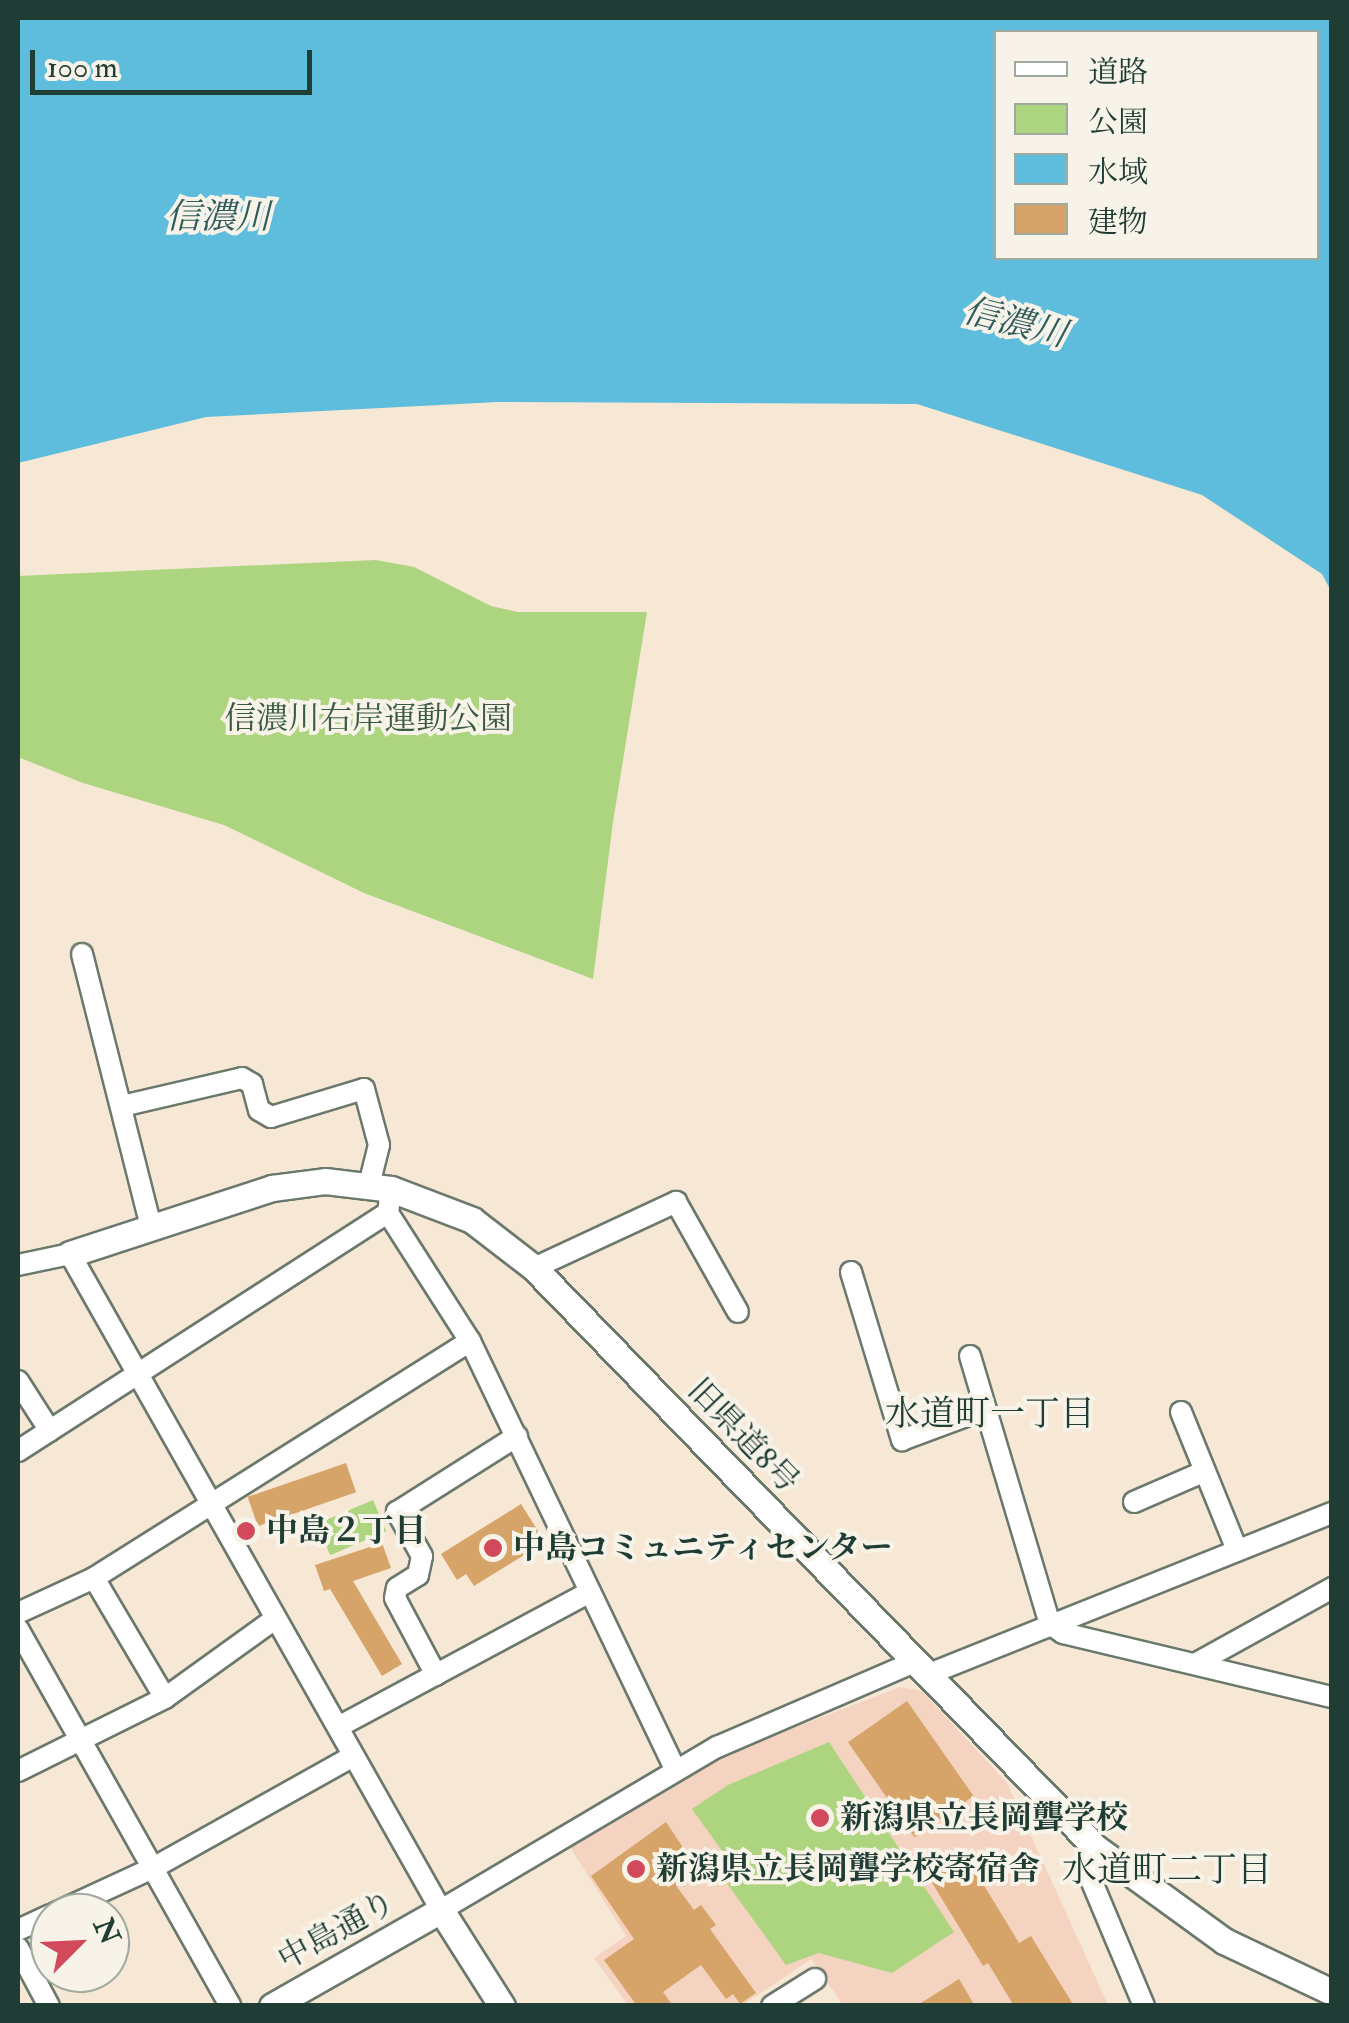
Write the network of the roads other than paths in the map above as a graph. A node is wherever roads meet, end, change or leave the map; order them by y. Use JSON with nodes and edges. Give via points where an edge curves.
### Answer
{"nodes":[{"id":1,"x":82,"y":954,"type":"dead end"},
{"id":2,"x":122,"y":1106,"type":"junction"},
{"id":3,"x":383,"y":1196,"type":"junction"},
{"id":4,"x":151,"y":1226,"type":"junction"},
{"id":5,"x":70,"y":1254,"type":"junction"},
{"id":6,"x":18,"y":1266,"type":"edge"},
{"id":7,"x":534,"y":1268,"type":"junction"},
{"id":8,"x":851,"y":1272,"type":"dead end"},
{"id":9,"x":738,"y":1312,"type":"dead end"},
{"id":10,"x":470,"y":1341,"type":"junction"},
{"id":11,"x":970,"y":1356,"type":"dead end"},
{"id":12,"x":136,"y":1375,"type":"junction"},
{"id":13,"x":18,"y":1381,"type":"edge"},
{"id":14,"x":984,"y":1409,"type":"junction"},
{"id":15,"x":1181,"y":1412,"type":"dead end"},
{"id":16,"x":50,"y":1431,"type":"junction"},
{"id":17,"x":517,"y":1436,"type":"junction"},
{"id":18,"x":18,"y":1450,"type":"edge"},
{"id":19,"x":1204,"y":1472,"type":"junction"},
{"id":20,"x":1134,"y":1502,"type":"dead end"},
{"id":21,"x":210,"y":1505,"type":"junction"},
{"id":22,"x":1332,"y":1513,"type":"edge"},
{"id":23,"x":1238,"y":1550,"type":"junction"},
{"id":24,"x":94,"y":1578,"type":"junction"},
{"id":25,"x":1332,"y":1588,"type":"edge"},
{"id":26,"x":590,"y":1592,"type":"junction"},
{"id":27,"x":18,"y":1614,"type":"edge"},
{"id":28,"x":275,"y":1619,"type":"junction"},
{"id":29,"x":1050,"y":1624,"type":"junction"},
{"id":30,"x":18,"y":1629,"type":"edge"},
{"id":31,"x":1195,"y":1664,"type":"junction"},
{"id":32,"x":922,"y":1668,"type":"junction"},
{"id":33,"x":436,"y":1674,"type":"junction"},
{"id":34,"x":165,"y":1698,"type":"junction"},
{"id":35,"x":1332,"y":1698,"type":"edge"},
{"id":36,"x":338,"y":1727,"type":"junction"},
{"id":37,"x":78,"y":1739,"type":"junction"},
{"id":38,"x":354,"y":1756,"type":"junction"},
{"id":39,"x":676,"y":1770,"type":"junction"},
{"id":40,"x":18,"y":1771,"type":"edge"},
{"id":41,"x":1096,"y":1848,"type":"junction"},
{"id":42,"x":153,"y":1868,"type":"junction"},
{"id":43,"x":98,"y":1893,"type":"edge"},
{"id":44,"x":440,"y":1910,"type":"junction"},
{"id":45,"x":18,"y":1948,"type":"edge"},
{"id":46,"x":815,"y":1979,"type":"dead end"},
{"id":47,"x":1332,"y":1992,"type":"edge"},
{"id":48,"x":49,"y":2006,"type":"edge"},
{"id":49,"x":230,"y":2006,"type":"edge"},
{"id":50,"x":272,"y":2006,"type":"edge"},
{"id":51,"x":502,"y":2006,"type":"edge"},
{"id":52,"x":772,"y":2006,"type":"edge"},
{"id":53,"x":1144,"y":2006,"type":"edge"}],
"edges":[{"from":1,"to":2,"type":"street"},
{"from":2,"to":3,"type":"street","via":[[242,1078],[252,1084],[258,1110],[271,1117],[364,1089]]},
{"from":2,"to":4,"type":"street"},
{"from":3,"to":4,"type":"street","name":"旧県道8号","via":[[325,1181],[272,1188]]},
{"from":3,"to":7,"type":"street","name":"旧県道8号","via":[[472,1220]]},
{"from":3,"to":10,"type":"street"},
{"from":3,"to":12,"type":"street"},
{"from":4,"to":5,"type":"street","name":"旧県道8号"},
{"from":5,"to":6,"type":"street","name":"旧県道8号"},
{"from":5,"to":12,"type":"street"},
{"from":7,"to":9,"type":"street","via":[[676,1202]]},
{"from":7,"to":32,"type":"street","name":"旧県道8号"},
{"from":8,"to":14,"type":"street","via":[[902,1440]]},
{"from":10,"to":17,"type":"street"},
{"from":10,"to":21,"type":"street"},
{"from":11,"to":14,"type":"street"},
{"from":12,"to":16,"type":"street"},
{"from":12,"to":21,"type":"street"},
{"from":13,"to":16,"type":"street"},
{"from":14,"to":29,"type":"street"},
{"from":15,"to":19,"type":"street"},
{"from":16,"to":18,"type":"street"},
{"from":17,"to":26,"type":"street"},
{"from":17,"to":33,"type":"street","via":[[397,1512],[422,1556],[418,1575],[397,1588],[395,1598]]},
{"from":19,"to":20,"type":"street"},
{"from":19,"to":23,"type":"street"},
{"from":21,"to":24,"type":"street"},
{"from":21,"to":28,"type":"street"},
{"from":22,"to":23,"type":"street"},
{"from":23,"to":29,"type":"street"},
{"from":24,"to":27,"type":"street"},
{"from":24,"to":34,"type":"street"},
{"from":25,"to":31,"type":"street"},
{"from":26,"to":33,"type":"street"},
{"from":26,"to":39,"type":"street"},
{"from":28,"to":34,"type":"street"},
{"from":28,"to":36,"type":"street"},
{"from":29,"to":31,"type":"street"},
{"from":29,"to":32,"type":"street"},
{"from":30,"to":37,"type":"street"},
{"from":31,"to":35,"type":"street"},
{"from":32,"to":39,"type":"street","via":[[767,1722]]},
{"from":32,"to":41,"type":"street","name":"旧県道8号"},
{"from":33,"to":36,"type":"street"},
{"from":34,"to":37,"type":"street"},
{"from":36,"to":38,"type":"street"},
{"from":37,"to":40,"type":"street"},
{"from":37,"to":42,"type":"street"},
{"from":38,"to":42,"type":"street"},
{"from":38,"to":44,"type":"street"},
{"from":39,"to":44,"type":"street"},
{"from":41,"to":47,"type":"street","name":"旧県道8号","via":[[1224,1941]]},
{"from":41,"to":53,"type":"street","via":[[1088,1875]]},
{"from":42,"to":43,"type":"street"},
{"from":42,"to":49,"type":"street"},
{"from":44,"to":50,"type":"street","name":"中島通り"},
{"from":44,"to":51,"type":"street","name":"中島通り"},
{"from":45,"to":48,"type":"street"},
{"from":46,"to":52,"type":"street"}]}
